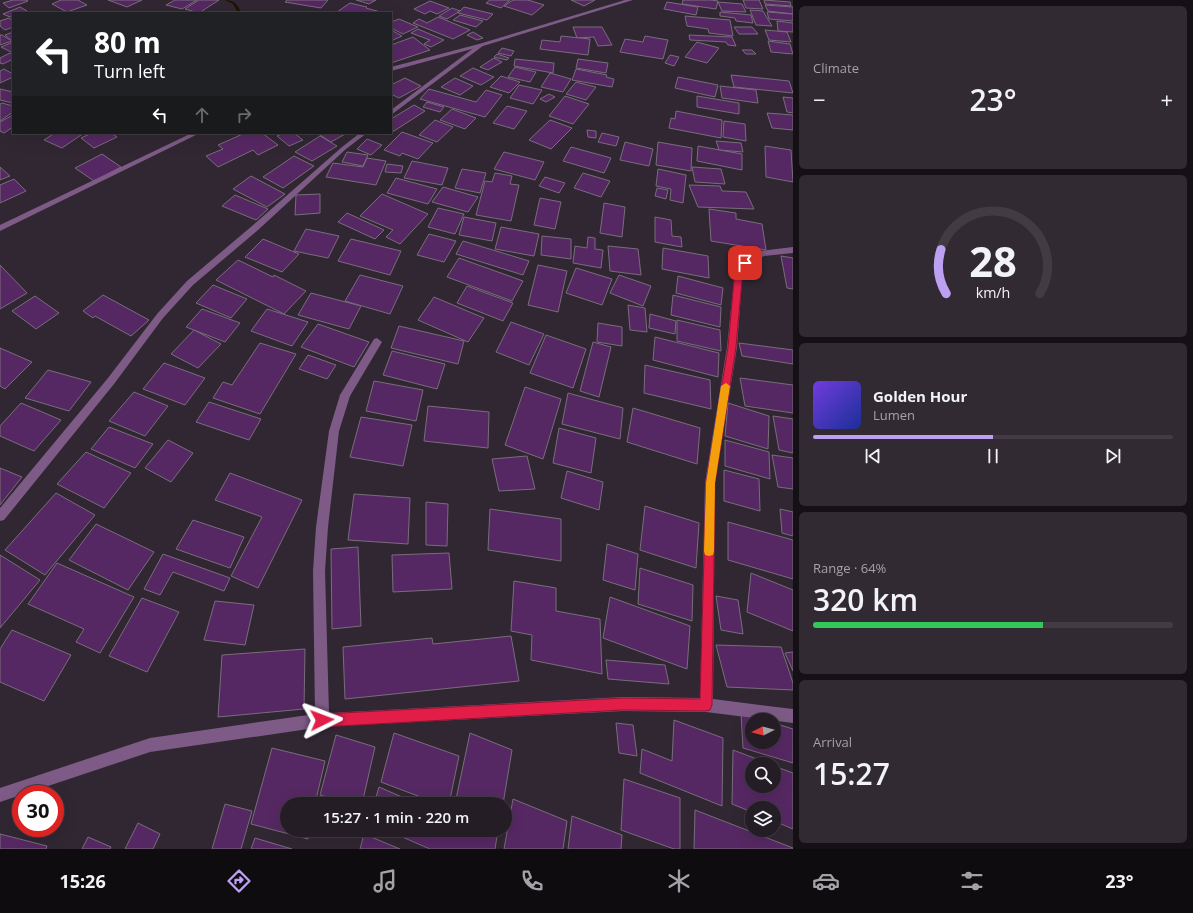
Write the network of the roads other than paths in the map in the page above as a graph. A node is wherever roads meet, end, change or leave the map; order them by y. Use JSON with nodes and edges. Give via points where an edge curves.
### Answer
{"nodes":[{"id":1,"x":630,"y":0,"type":"edge"},
{"id":2,"x":481,"y":45,"type":"junction"},
{"id":3,"x":392,"y":69,"type":"edge"},
{"id":4,"x":392,"y":112,"type":"edge"},
{"id":5,"x":195,"y":134,"type":"edge"},
{"id":6,"x":363,"y":134,"type":"edge"},
{"id":7,"x":0,"y":228,"type":"edge"},
{"id":8,"x":793,"y":250,"type":"edge"},
{"id":9,"x":378,"y":342,"type":"dead end"},
{"id":10,"x":0,"y":516,"type":"edge"},
{"id":11,"x":706,"y":705,"type":"junction"},
{"id":12,"x":793,"y":716,"type":"edge"},
{"id":13,"x":322,"y":720,"type":"junction"},
{"id":14,"x":0,"y":795,"type":"edge"}],
"edges":[{"from":1,"to":2,"type":"street"},
{"from":2,"to":3,"type":"street"},
{"from":2,"to":4,"type":"street"},
{"from":5,"to":7,"type":"street"},
{"from":6,"to":10,"type":"street","via":[[190,283],[160,316],[111,381]]},
{"from":8,"to":11,"type":"street","via":[[762,253],[745,263],[738,280],[732,347],[710,483]]},
{"from":9,"to":13,"type":"street","via":[[345,395],[334,431],[319,571]]},
{"from":11,"to":12,"type":"street"},
{"from":11,"to":13,"type":"street","via":[[623,704]]},
{"from":13,"to":14,"type":"street","via":[[150,745]]}]}
